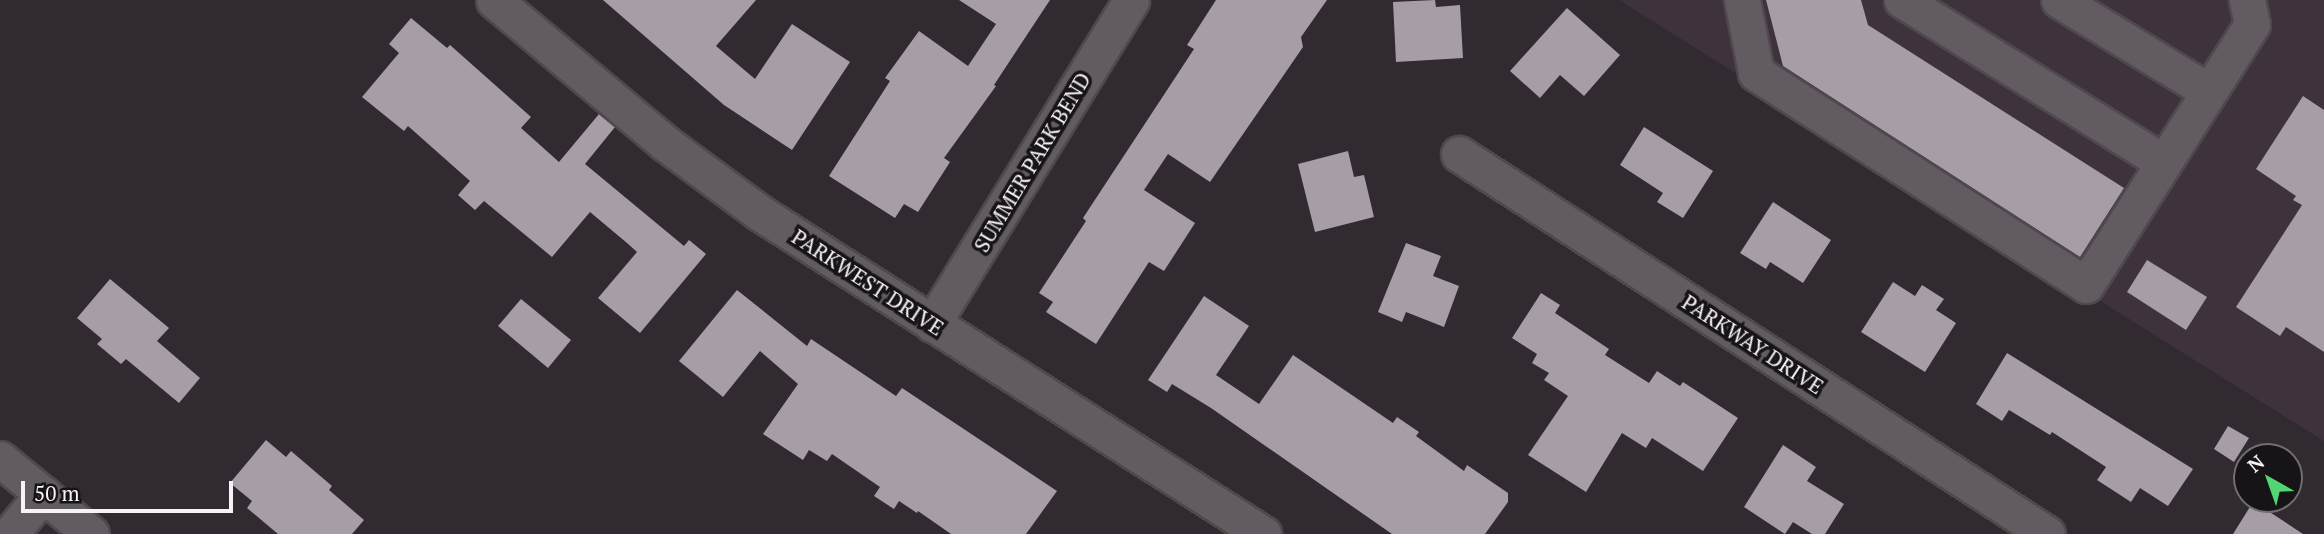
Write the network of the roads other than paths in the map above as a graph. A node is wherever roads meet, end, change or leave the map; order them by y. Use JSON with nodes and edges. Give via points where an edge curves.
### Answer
{"nodes":[{"id":1,"x":494,"y":0,"type":"edge"},
{"id":2,"x":1131,"y":0,"type":"edge"},
{"id":3,"x":1742,"y":0,"type":"edge"},
{"id":4,"x":1902,"y":0,"type":"edge"},
{"id":5,"x":2059,"y":0,"type":"edge"},
{"id":6,"x":2247,"y":0,"type":"edge"},
{"id":7,"x":2208,"y":90,"type":"junction"},
{"id":8,"x":1460,"y":154,"type":"dead end"},
{"id":9,"x":2163,"y":162,"type":"junction"},
{"id":10,"x":932,"y":324,"type":"junction"},
{"id":11,"x":0,"y":459,"type":"edge"},
{"id":12,"x":43,"y":494,"type":"junction"},
{"id":13,"x":10,"y":534,"type":"edge"},
{"id":14,"x":90,"y":534,"type":"edge"},
{"id":15,"x":1263,"y":534,"type":"edge"},
{"id":16,"x":2048,"y":534,"type":"edge"}],
"edges":[{"from":1,"to":10,"type":"street","name":"PARKWEST DRIVE","via":[[665,143],[760,213]]},
{"from":2,"to":10,"type":"street","name":"SUMMER PARK BEND"},
{"from":3,"to":9,"type":"street","via":[[1756,73],[2086,285]]},
{"from":4,"to":9,"type":"street"},
{"from":5,"to":7,"type":"street"},
{"from":6,"to":7,"type":"street","via":[[2252,24]]},
{"from":7,"to":9,"type":"street"},
{"from":8,"to":16,"type":"street","name":"PARKWAY DRIVE"},
{"from":10,"to":15,"type":"street","name":"PARKWEST DRIVE"},
{"from":11,"to":12,"type":"street"},
{"from":12,"to":13,"type":"street"},
{"from":12,"to":14,"type":"street"}]}
